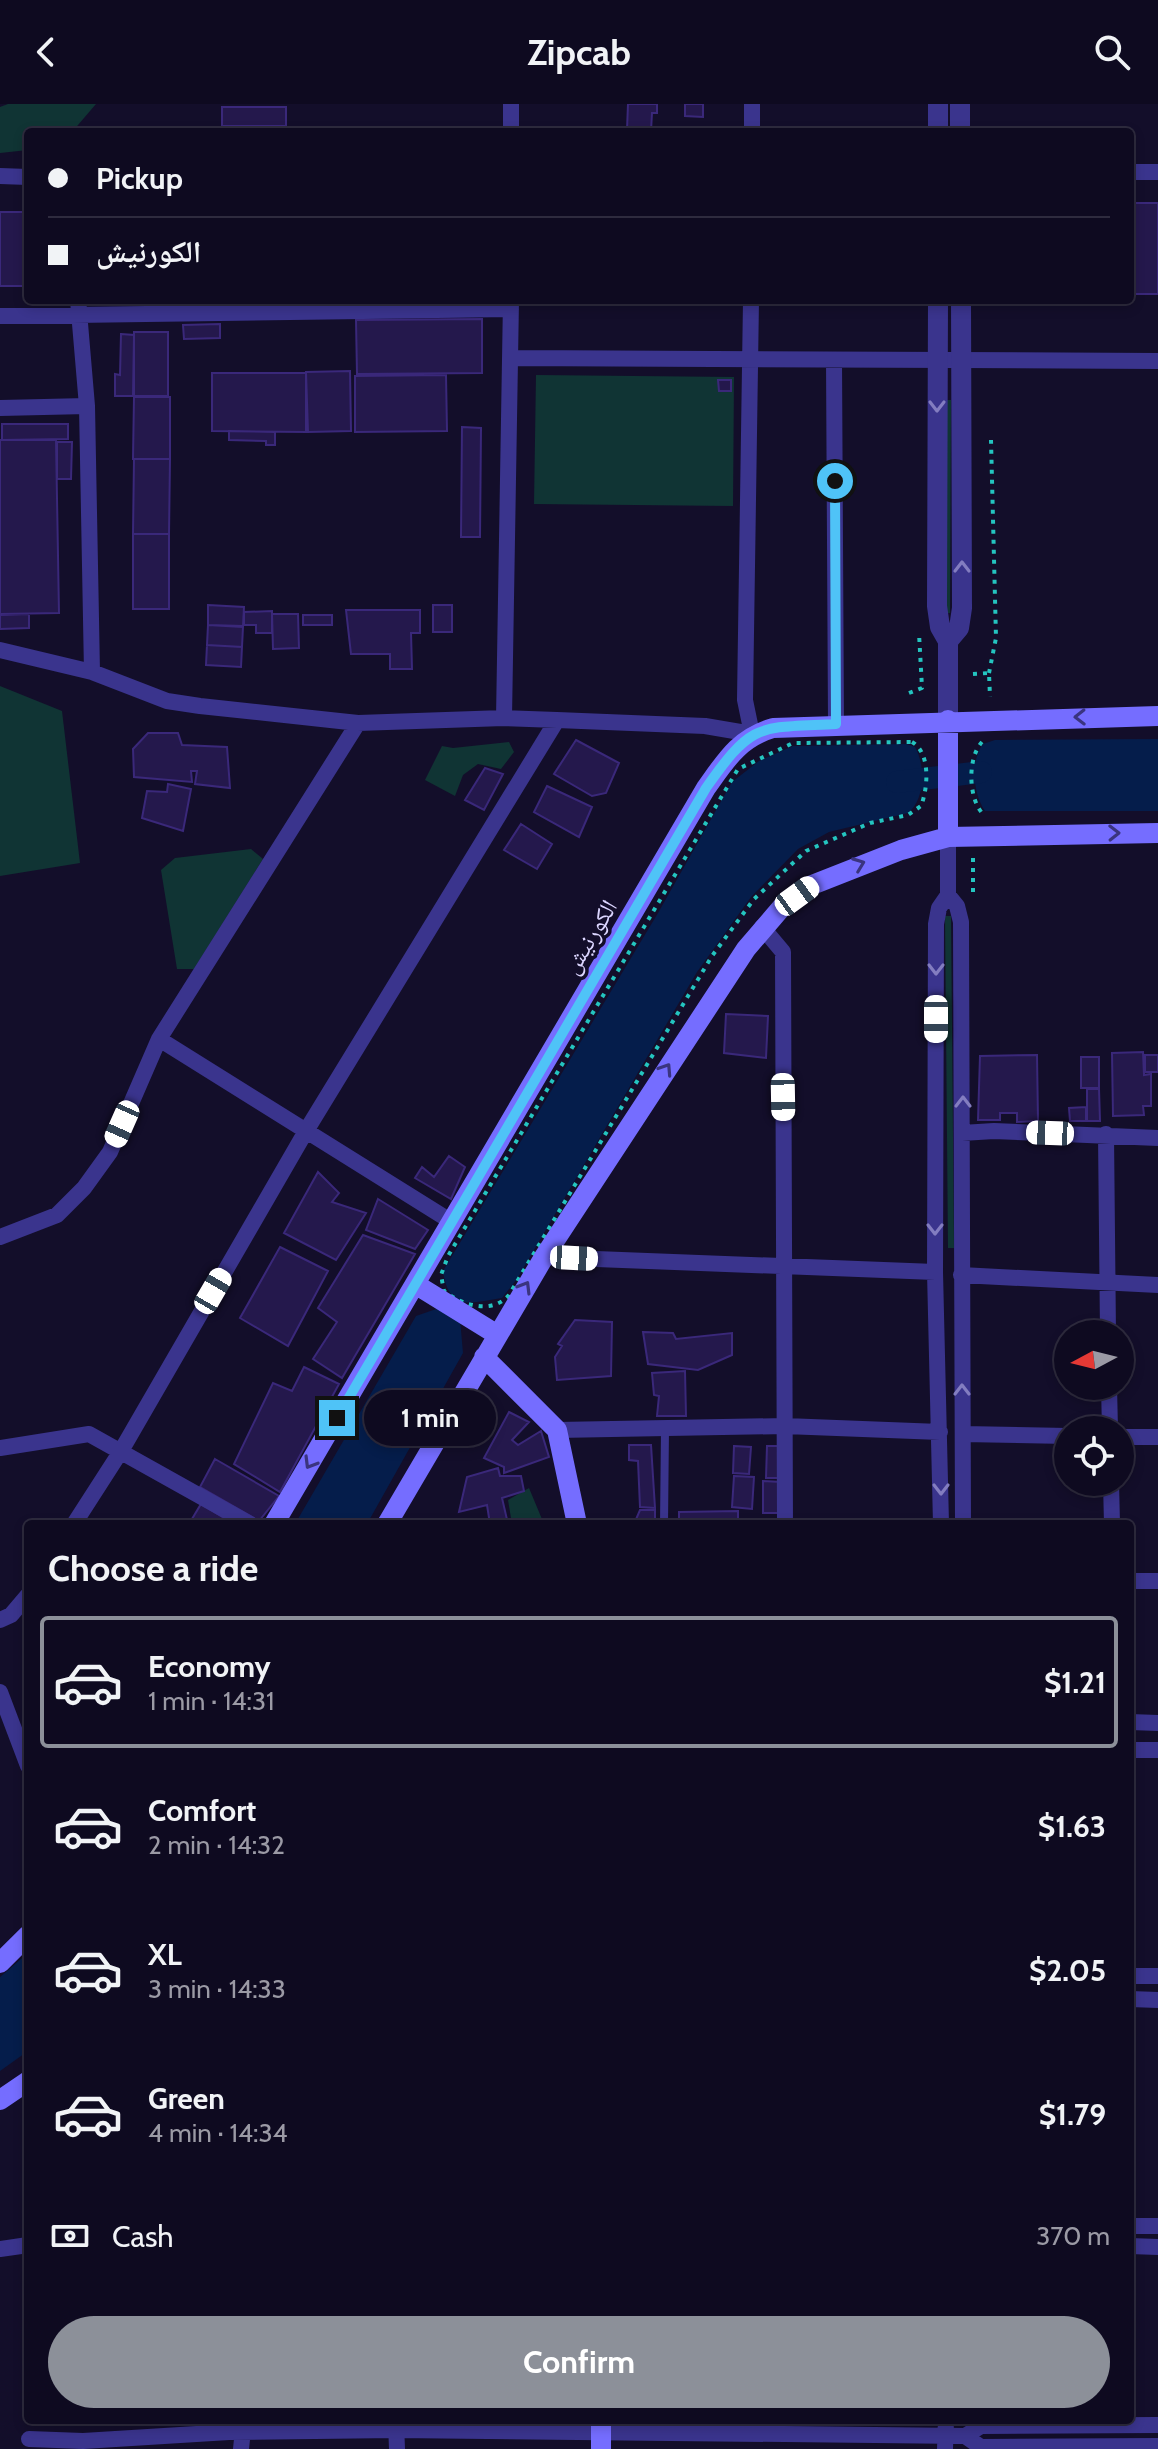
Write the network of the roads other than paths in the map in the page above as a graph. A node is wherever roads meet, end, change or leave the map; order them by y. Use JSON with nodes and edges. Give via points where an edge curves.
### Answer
{"nodes":[{"id":1,"x":511,"y":104,"type":"edge"},
{"id":2,"x":752,"y":104,"type":"edge"},
{"id":3,"x":938,"y":104,"type":"edge"},
{"id":4,"x":960,"y":104,"type":"edge"},
{"id":5,"x":511,"y":128,"type":"edge"},
{"id":6,"x":752,"y":128,"type":"edge"},
{"id":7,"x":938,"y":128,"type":"edge"},
{"id":8,"x":960,"y":128,"type":"edge"},
{"id":9,"x":1134,"y":172,"type":"edge"},
{"id":10,"x":1158,"y":172,"type":"edge"},
{"id":11,"x":0,"y":176,"type":"edge"},
{"id":12,"x":24,"y":177,"type":"edge"},
{"id":13,"x":751,"y":304,"type":"edge"},
{"id":14,"x":938,"y":304,"type":"edge"},
{"id":15,"x":961,"y":304,"type":"edge"},
{"id":16,"x":511,"y":305,"type":"edge"},
{"id":17,"x":78,"y":308,"type":"edge"},
{"id":18,"x":0,"y":316,"type":"edge"},
{"id":19,"x":512,"y":358,"type":"junction"},
{"id":20,"x":834,"y":360,"type":"junction"},
{"id":21,"x":751,"y":361,"type":"junction"},
{"id":22,"x":1158,"y":361,"type":"edge"},
{"id":23,"x":937,"y":362,"type":"junction"},
{"id":24,"x":962,"y":363,"type":"junction"},
{"id":25,"x":87,"y":406,"type":"junction"},
{"id":26,"x":0,"y":408,"type":"edge"},
{"id":27,"x":948,"y":641,"type":"junction"},
{"id":28,"x":0,"y":650,"type":"edge"},
{"id":29,"x":92,"y":672,"type":"junction"},
{"id":30,"x":1158,"y":716,"type":"edge"},
{"id":31,"x":504,"y":718,"type":"junction"},
{"id":32,"x":557,"y":720,"type":"junction"},
{"id":33,"x":948,"y":720,"type":"junction"},
{"id":34,"x":358,"y":723,"type":"junction"},
{"id":35,"x":836,"y":724,"type":"junction"},
{"id":36,"x":752,"y":734,"type":"junction"},
{"id":37,"x":1158,"y":833,"type":"edge"},
{"id":38,"x":948,"y":837,"type":"junction"},
{"id":39,"x":948,"y":895,"type":"junction"},
{"id":40,"x":762,"y":927,"type":"junction"},
{"id":41,"x":159,"y":1039,"type":"junction"},
{"id":42,"x":306,"y":1131,"type":"junction"},
{"id":43,"x":962,"y":1133,"type":"junction"},
{"id":44,"x":1106,"y":1134,"type":"junction"},
{"id":45,"x":1158,"y":1138,"type":"edge"},
{"id":46,"x":452,"y":1222,"type":"junction"},
{"id":47,"x":0,"y":1237,"type":"edge"},
{"id":48,"x":544,"y":1257,"type":"junction"},
{"id":49,"x":786,"y":1268,"type":"junction"},
{"id":50,"x":935,"y":1272,"type":"junction"},
{"id":51,"x":961,"y":1275,"type":"junction"},
{"id":52,"x":1108,"y":1283,"type":"junction"},
{"id":53,"x":1158,"y":1285,"type":"edge"},
{"id":54,"x":422,"y":1289,"type":"junction"},
{"id":55,"x":1108,"y":1320,"type":"edge"},
{"id":56,"x":490,"y":1330,"type":"junction"},
{"id":57,"x":484,"y":1357,"type":"junction"},
{"id":58,"x":785,"y":1426,"type":"junction"},
{"id":59,"x":665,"y":1428,"type":"junction"},
{"id":60,"x":557,"y":1430,"type":"junction"},
{"id":61,"x":940,"y":1432,"type":"junction"},
{"id":62,"x":963,"y":1434,"type":"junction"},
{"id":63,"x":1054,"y":1436,"type":"edge"},
{"id":64,"x":1134,"y":1437,"type":"edge"},
{"id":65,"x":1158,"y":1437,"type":"edge"},
{"id":66,"x":0,"y":1448,"type":"edge"},
{"id":67,"x":121,"y":1451,"type":"junction"},
{"id":68,"x":1111,"y":1496,"type":"edge"},
{"id":69,"x":77,"y":1520,"type":"edge"},
{"id":70,"x":243,"y":1520,"type":"edge"},
{"id":71,"x":277,"y":1520,"type":"edge"},
{"id":72,"x":389,"y":1520,"type":"edge"},
{"id":73,"x":576,"y":1520,"type":"edge"},
{"id":74,"x":664,"y":1520,"type":"edge"},
{"id":75,"x":785,"y":1520,"type":"edge"},
{"id":76,"x":941,"y":1520,"type":"edge"},
{"id":77,"x":963,"y":1520,"type":"edge"},
{"id":78,"x":1112,"y":1520,"type":"edge"},
{"id":79,"x":1134,"y":1581,"type":"edge"},
{"id":80,"x":1158,"y":1581,"type":"edge"},
{"id":81,"x":24,"y":1600,"type":"edge"},
{"id":82,"x":0,"y":1620,"type":"edge"},
{"id":83,"x":0,"y":1692,"type":"edge"},
{"id":84,"x":1134,"y":1722,"type":"edge"},
{"id":85,"x":1158,"y":1723,"type":"edge"},
{"id":86,"x":1134,"y":1750,"type":"edge"},
{"id":87,"x":1158,"y":1750,"type":"edge"},
{"id":88,"x":24,"y":1755,"type":"edge"},
{"id":89,"x":24,"y":1939,"type":"edge"},
{"id":90,"x":0,"y":1963,"type":"edge"},
{"id":91,"x":1134,"y":1976,"type":"edge"},
{"id":92,"x":1158,"y":1976,"type":"edge"},
{"id":93,"x":1134,"y":1999,"type":"edge"},
{"id":94,"x":1158,"y":2000,"type":"edge"},
{"id":95,"x":24,"y":2084,"type":"edge"},
{"id":96,"x":0,"y":2100,"type":"edge"},
{"id":97,"x":1134,"y":2226,"type":"edge"},
{"id":98,"x":1158,"y":2226,"type":"edge"},
{"id":99,"x":24,"y":2246,"type":"edge"},
{"id":100,"x":1134,"y":2246,"type":"edge"},
{"id":101,"x":1158,"y":2247,"type":"edge"},
{"id":102,"x":0,"y":2249,"type":"edge"},
{"id":103,"x":1072,"y":2424,"type":"edge"},
{"id":104,"x":1118,"y":2424,"type":"edge"},
{"id":105,"x":1134,"y":2424,"type":"edge"},
{"id":106,"x":396,"y":2425,"type":"edge"},
{"id":107,"x":1158,"y":2425,"type":"edge"},
{"id":108,"x":796,"y":2426,"type":"edge"},
{"id":109,"x":243,"y":2434,"type":"edge"},
{"id":110,"x":601,"y":2434,"type":"edge"},
{"id":111,"x":946,"y":2435,"type":"edge"},
{"id":112,"x":965,"y":2435,"type":"edge"},
{"id":113,"x":29,"y":2439,"type":"dead end"},
{"id":114,"x":1158,"y":2446,"type":"edge"},
{"id":115,"x":1118,"y":2447,"type":"edge"},
{"id":116,"x":397,"y":2449,"type":"edge"}],
"edges":[{"from":1,"to":5,"type":"street"},
{"from":2,"to":6,"type":"street"},
{"from":3,"to":7,"type":"street"},
{"from":4,"to":8,"type":"street"},
{"from":9,"to":10,"type":"street"},
{"from":11,"to":12,"type":"street"},
{"from":13,"to":21,"type":"street"},
{"from":14,"to":23,"type":"street"},
{"from":15,"to":24,"type":"street"},
{"from":16,"to":17,"type":"street"},
{"from":16,"to":19,"type":"street"},
{"from":17,"to":18,"type":"street"},
{"from":17,"to":25,"type":"street"},
{"from":19,"to":21,"type":"street"},
{"from":19,"to":31,"type":"street"},
{"from":20,"to":21,"type":"street"},
{"from":20,"to":23,"type":"street"},
{"from":20,"to":35,"type":"street"},
{"from":21,"to":36,"type":"street","via":[[745,700]]},
{"from":22,"to":24,"type":"street"},
{"from":23,"to":24,"type":"street"},
{"from":23,"to":27,"type":"street","one_way":true,"via":[[937,616]]},
{"from":27,"to":24,"type":"street","one_way":true,"via":[[962,618]]},
{"from":25,"to":26,"type":"street"},
{"from":25,"to":29,"type":"street"},
{"from":27,"to":33,"type":"street"},
{"from":28,"to":29,"type":"street"},
{"from":29,"to":34,"type":"street","via":[[167,701]]},
{"from":30,"to":33,"type":"main road","one_way":true},
{"from":31,"to":32,"type":"street"},
{"from":31,"to":34,"type":"street"},
{"from":32,"to":36,"type":"street","via":[[705,726]]},
{"from":32,"to":42,"type":"street"},
{"from":33,"to":35,"type":"main road"},
{"from":33,"to":38,"type":"main road"},
{"from":34,"to":41,"type":"street"},
{"from":35,"to":36,"type":"main road"},
{"from":36,"to":46,"type":"main road","name":"الكورنيش","via":[[734,748],[706,788]]},
{"from":38,"to":37,"type":"main road","one_way":true},
{"from":38,"to":39,"type":"street"},
{"from":40,"to":38,"type":"main road","one_way":true,"via":[[812,885],[873,859]]},
{"from":43,"to":39,"type":"street","one_way":true,"via":[[961,922]]},
{"from":39,"to":50,"type":"street","one_way":true,"via":[[936,924]]},
{"from":48,"to":40,"type":"main road","one_way":true},
{"from":40,"to":49,"type":"street","via":[[783,952]]},
{"from":41,"to":42,"type":"street"},
{"from":41,"to":47,"type":"street","via":[[110,1152],[84,1188],[57,1215]]},
{"from":42,"to":46,"type":"street"},
{"from":42,"to":67,"type":"street"},
{"from":43,"to":44,"type":"street"},
{"from":43,"to":51,"type":"street"},
{"from":44,"to":45,"type":"street"},
{"from":44,"to":52,"type":"street"},
{"from":46,"to":54,"type":"main road","name":"الكورنيش"},
{"from":48,"to":49,"type":"street"},
{"from":56,"to":48,"type":"main road","one_way":true},
{"from":49,"to":50,"type":"street"},
{"from":49,"to":58,"type":"street"},
{"from":50,"to":61,"type":"street"},
{"from":51,"to":52,"type":"street"},
{"from":62,"to":51,"type":"street","one_way":true},
{"from":52,"to":53,"type":"street"},
{"from":52,"to":55,"type":"street"},
{"from":54,"to":56,"type":"main road"},
{"from":54,"to":71,"type":"main road","name":"الكورنيش","one_way":true},
{"from":56,"to":57,"type":"main road"},
{"from":57,"to":60,"type":"main road"},
{"from":57,"to":72,"type":"main road"},
{"from":58,"to":59,"type":"street"},
{"from":58,"to":61,"type":"street"},
{"from":58,"to":75,"type":"street"},
{"from":59,"to":60,"type":"street"},
{"from":59,"to":74,"type":"lane"},
{"from":60,"to":73,"type":"main road"},
{"from":61,"to":76,"type":"street","one_way":true},
{"from":62,"to":63,"type":"street"},
{"from":62,"to":77,"type":"street"},
{"from":64,"to":65,"type":"street"},
{"from":66,"to":67,"type":"street","via":[[89,1434]]},
{"from":67,"to":69,"type":"street"},
{"from":67,"to":70,"type":"street"},
{"from":68,"to":78,"type":"street"},
{"from":79,"to":80,"type":"street"},
{"from":81,"to":82,"type":"street"},
{"from":83,"to":88,"type":"street"},
{"from":84,"to":85,"type":"street"},
{"from":86,"to":87,"type":"street"},
{"from":89,"to":90,"type":"main road"},
{"from":91,"to":92,"type":"street"},
{"from":93,"to":94,"type":"street"},
{"from":95,"to":96,"type":"main road"},
{"from":97,"to":98,"type":"street"},
{"from":99,"to":102,"type":"street"},
{"from":100,"to":101,"type":"street"},
{"from":103,"to":112,"type":"street","via":[[981,2426]]},
{"from":104,"to":115,"type":"street"},
{"from":105,"to":107,"type":"street"},
{"from":106,"to":109,"type":"street"},
{"from":106,"to":110,"type":"street"},
{"from":106,"to":116,"type":"street"},
{"from":108,"to":110,"type":"street"},
{"from":108,"to":111,"type":"street"},
{"from":109,"to":113,"type":"street"},
{"from":111,"to":112,"type":"street"},
{"from":112,"to":115,"type":"street","via":[[981,2447]]},
{"from":114,"to":115,"type":"street"}]}
